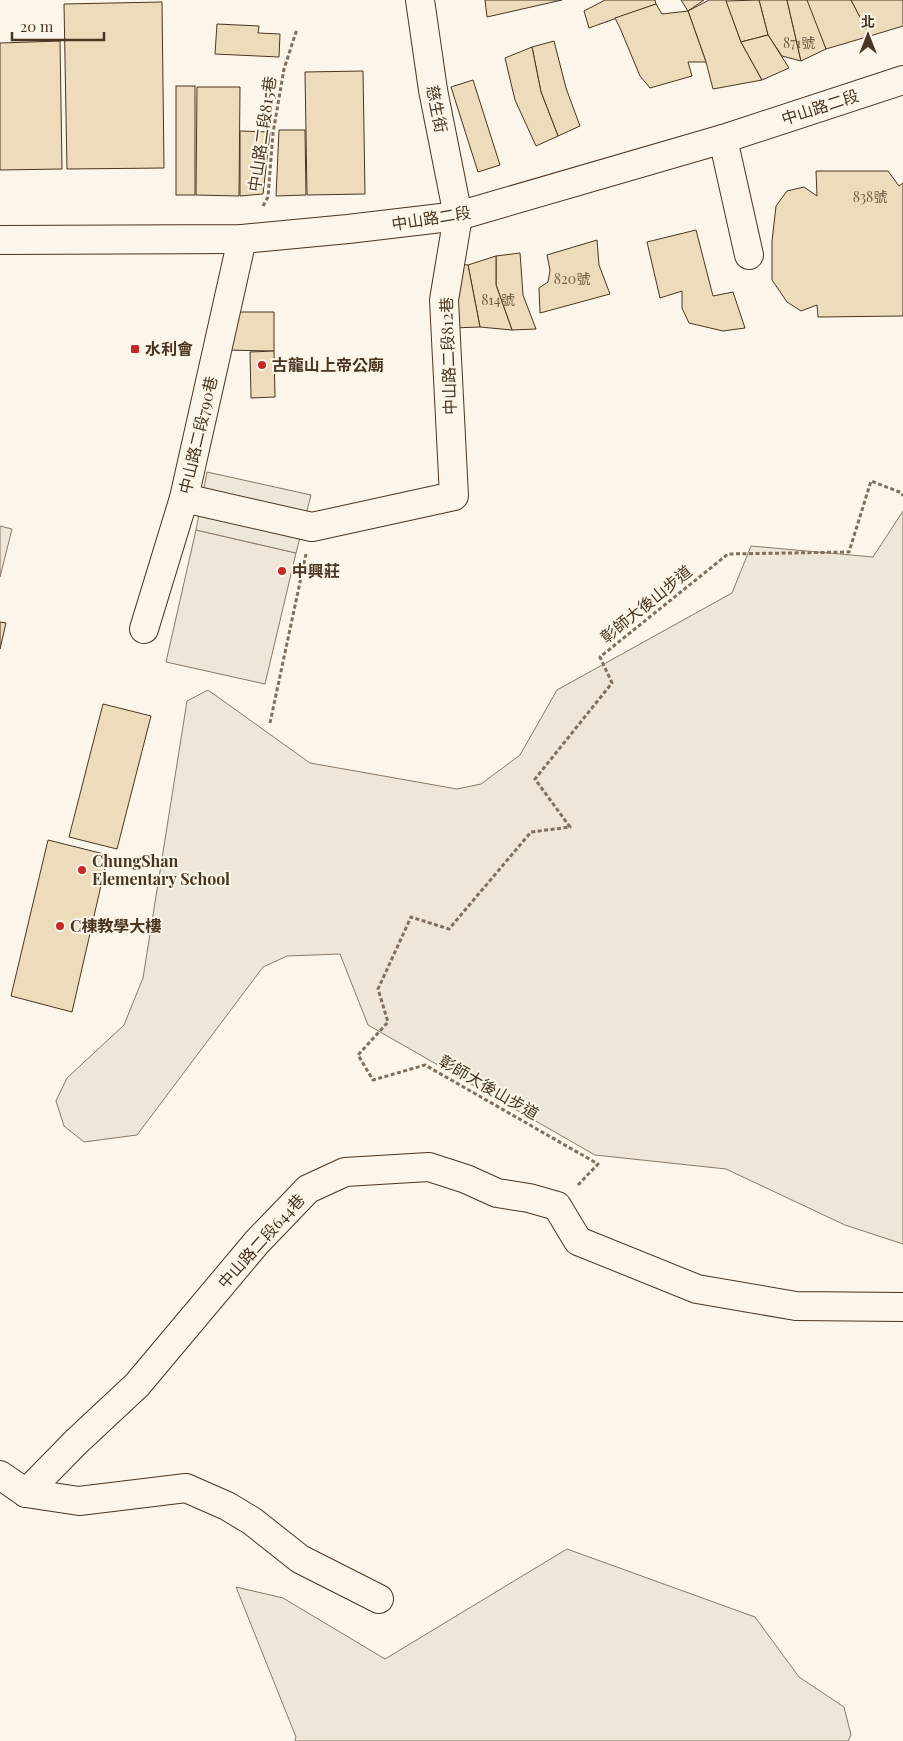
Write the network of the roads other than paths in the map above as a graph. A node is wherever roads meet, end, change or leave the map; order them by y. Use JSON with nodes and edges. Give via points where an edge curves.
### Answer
{"nodes":[{"id":1,"x":420,"y":0,"type":"edge"},
{"id":2,"x":903,"y":80,"type":"edge"},
{"id":3,"x":723,"y":139,"type":"junction"},
{"id":4,"x":458,"y":216,"type":"junction"},
{"id":5,"x":242,"y":239,"type":"junction"},
{"id":6,"x":0,"y":240,"type":"edge"},
{"id":7,"x":749,"y":254,"type":"dead end"},
{"id":8,"x":184,"y":498,"type":"junction"},
{"id":9,"x":144,"y":629,"type":"dead end"},
{"id":10,"x":903,"y":1307,"type":"edge"},
{"id":11,"x":0,"y":1475,"type":"edge"},
{"id":12,"x":26,"y":1492,"type":"junction"},
{"id":13,"x":379,"y":1599,"type":"dead end"}],
"edges":[{"from":1,"to":4,"type":"street","name":"慈生街","via":[[433,90]]},
{"from":2,"to":3,"type":"street","name":"中山路二段"},
{"from":3,"to":4,"type":"street","name":"中山路二段"},
{"from":3,"to":7,"type":"street"},
{"from":4,"to":5,"type":"street","name":"中山路二段"},
{"from":4,"to":8,"type":"street","name":"中山路二段812巷","via":[[444,300],[454,496],[312,527]]},
{"from":5,"to":6,"type":"street","name":"中山路二段"},
{"from":5,"to":8,"type":"street","name":"中山路二段790巷"},
{"from":8,"to":9,"type":"street","name":"中山路二段790巷"},
{"from":10,"to":12,"type":"street","name":"中山路二段644巷","via":[[796,1306],[697,1289],[578,1241],[557,1206],[497,1194],[466,1178],[429,1167],[345,1172],[308,1189],[258,1242],[137,1386]]},
{"from":11,"to":12,"type":"street"},
{"from":12,"to":13,"type":"street","via":[[79,1501],[186,1488],[252,1521],[300,1560]]}]}
